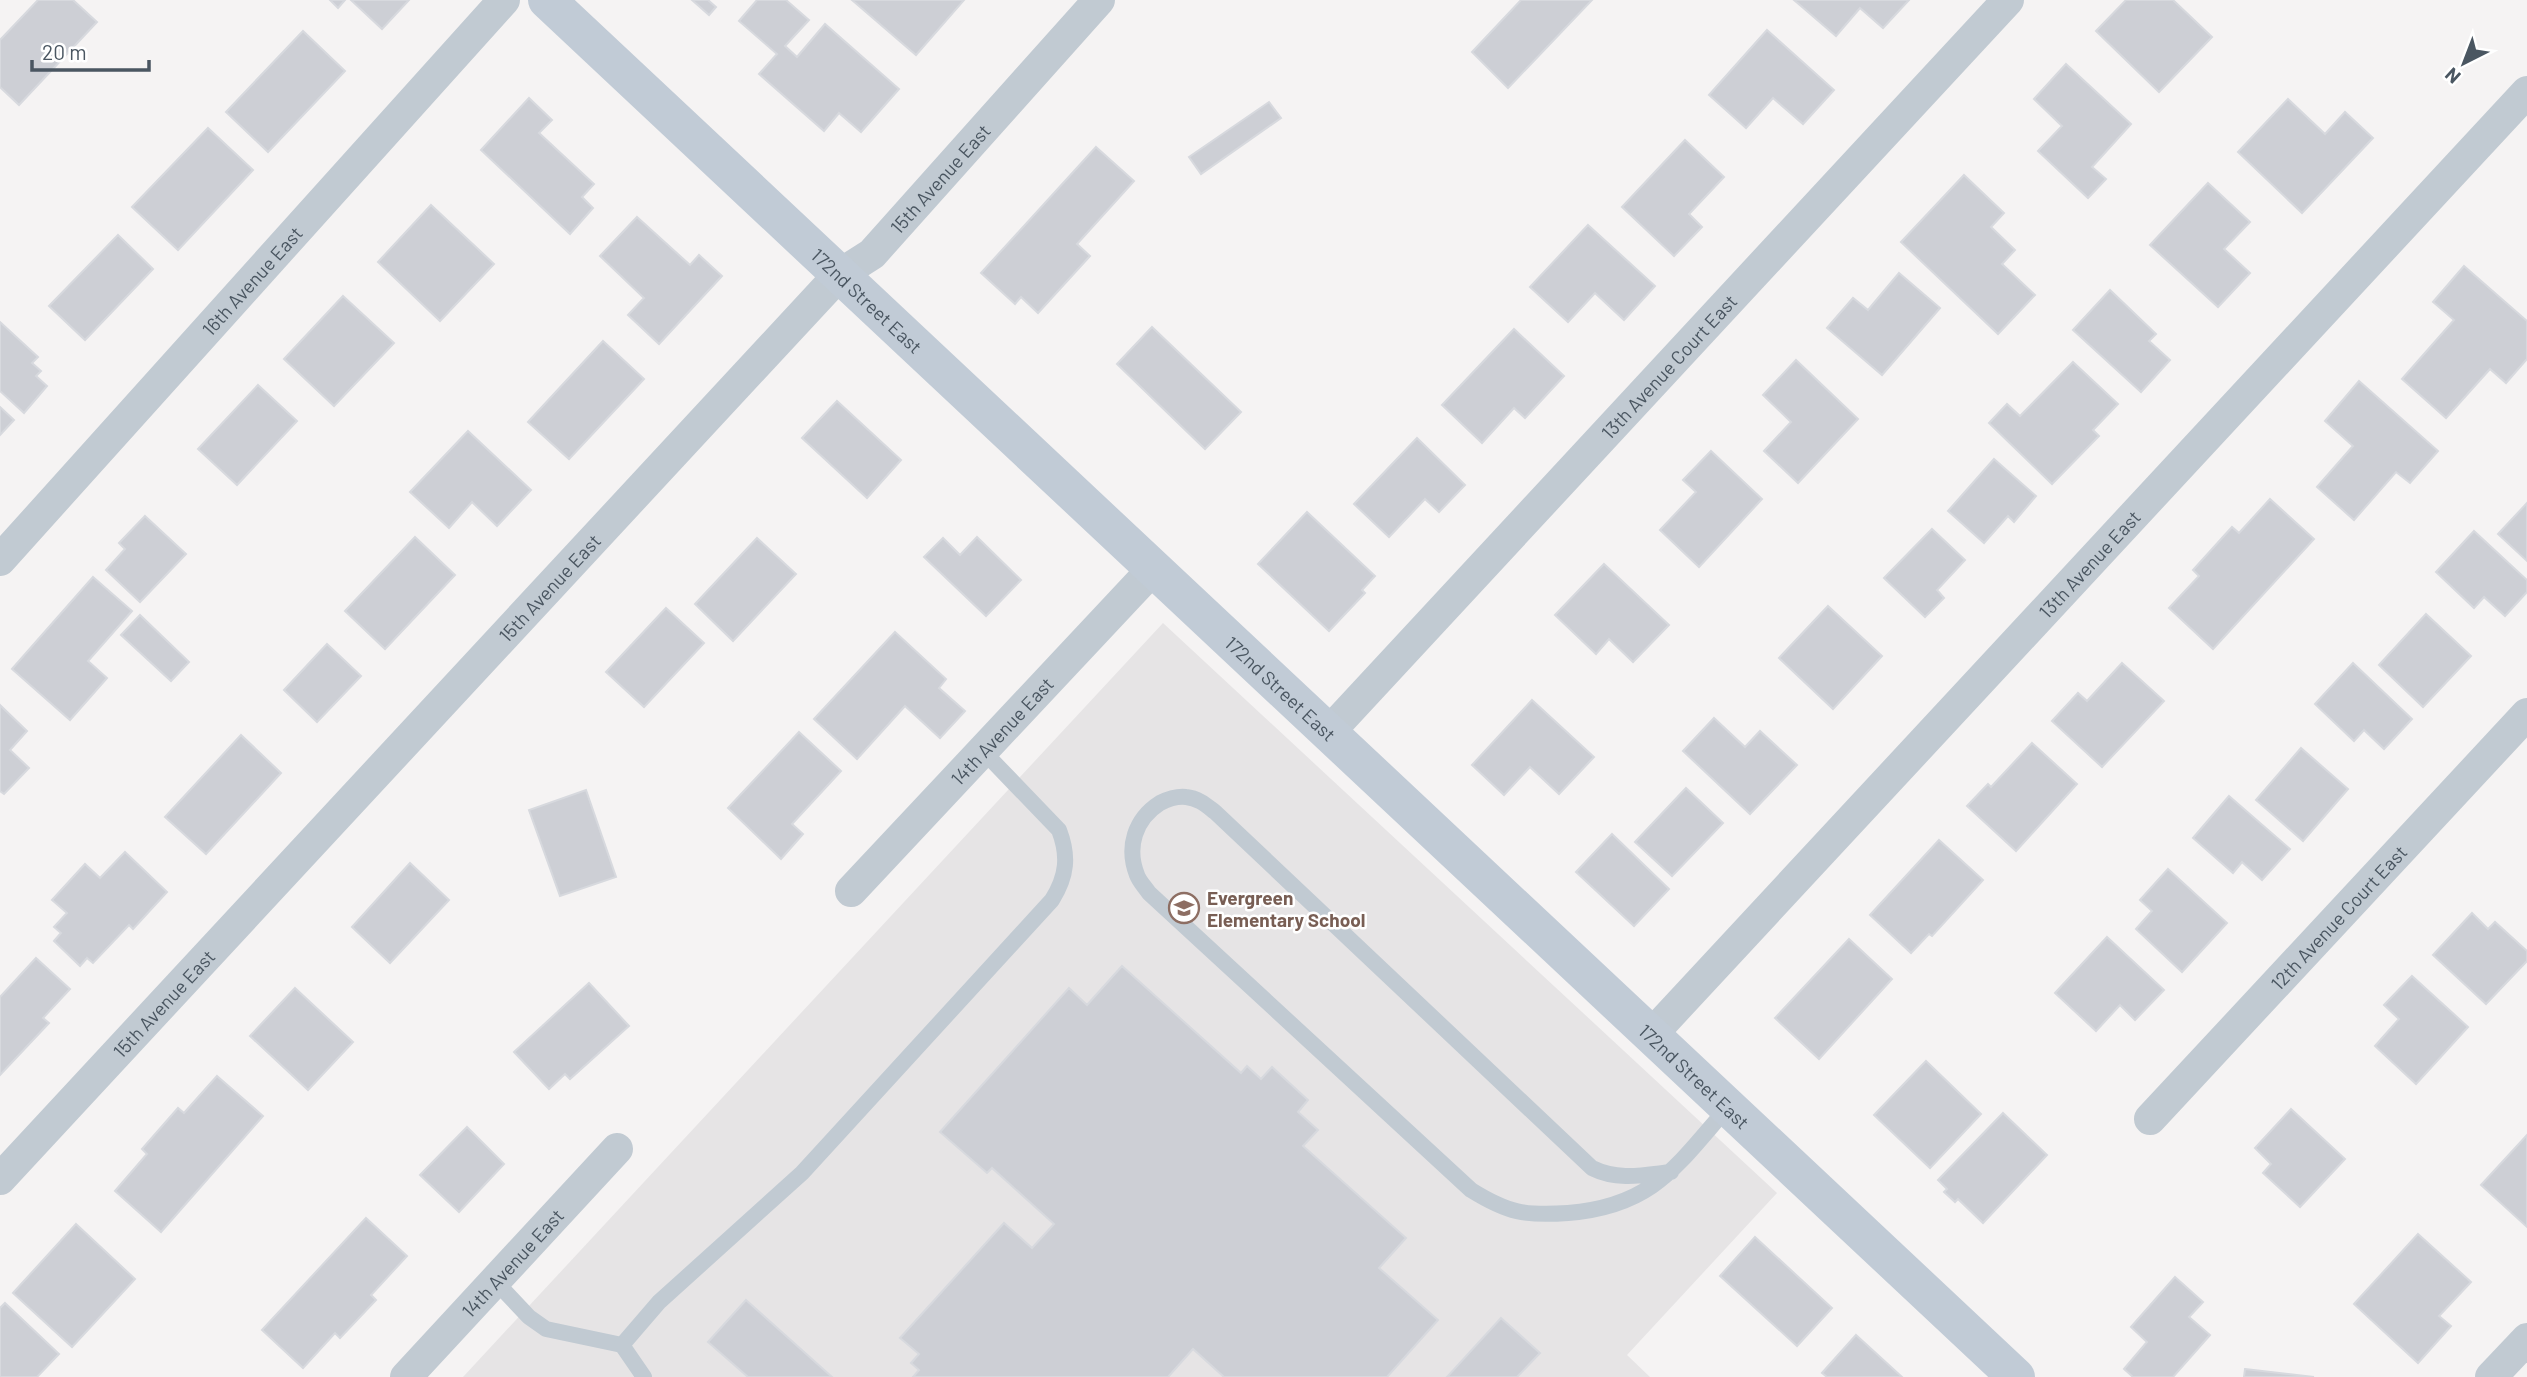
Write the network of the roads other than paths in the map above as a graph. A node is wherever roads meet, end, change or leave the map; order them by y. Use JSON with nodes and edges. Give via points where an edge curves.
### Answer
{"nodes":[{"id":1,"x":505,"y":0,"type":"edge"},
{"id":2,"x":547,"y":0,"type":"edge"},
{"id":3,"x":1099,"y":0,"type":"edge"},
{"id":4,"x":2008,"y":0,"type":"edge"},
{"id":5,"x":2527,"y":92,"type":"edge"},
{"id":6,"x":839,"y":275,"type":"junction"},
{"id":7,"x":0,"y":560,"type":"edge"},
{"id":8,"x":1153,"y":569,"type":"junction"},
{"id":9,"x":2527,"y":714,"type":"edge"},
{"id":10,"x":1329,"y":732,"type":"junction"},
{"id":11,"x":983,"y":751,"type":"junction"},
{"id":12,"x":851,"y":891,"type":"dead end"},
{"id":13,"x":1652,"y":1034,"type":"junction"},
{"id":14,"x":1729,"y":1106,"type":"junction"},
{"id":15,"x":2150,"y":1119,"type":"dead end"},
{"id":16,"x":617,"y":1149,"type":"dead end"},
{"id":17,"x":1671,"y":1172,"type":"junction"},
{"id":18,"x":0,"y":1179,"type":"edge"},
{"id":19,"x":495,"y":1281,"type":"junction"},
{"id":20,"x":2527,"y":1339,"type":"edge"},
{"id":21,"x":622,"y":1345,"type":"junction"},
{"id":22,"x":406,"y":1377,"type":"edge"},
{"id":23,"x":644,"y":1377,"type":"edge"},
{"id":24,"x":2016,"y":1377,"type":"edge"},
{"id":25,"x":2491,"y":1377,"type":"edge"}],
"edges":[{"from":1,"to":7,"type":"street","name":"16th Avenue East"},
{"from":2,"to":6,"type":"street","name":"172nd Street East"},
{"from":3,"to":6,"type":"street","name":"15th Avenue East","via":[[872,254]]},
{"from":4,"to":10,"type":"street","name":"13th Avenue Court East"},
{"from":5,"to":13,"type":"street","name":"13th Avenue East"},
{"from":6,"to":8,"type":"street","name":"172nd Street East"},
{"from":6,"to":18,"type":"street","name":"15th Avenue East"},
{"from":8,"to":10,"type":"street","name":"172nd Street East"},
{"from":8,"to":11,"type":"street","name":"14th Avenue East"},
{"from":9,"to":15,"type":"street","name":"12th Avenue Court East"},
{"from":10,"to":13,"type":"street","name":"172nd Street East"},
{"from":11,"to":12,"type":"street","name":"14th Avenue East"},
{"from":11,"to":21,"type":"lane","via":[[1059,830],[1066,847],[1062,884],[802,1173],[659,1302]]},
{"from":13,"to":14,"type":"street","name":"172nd Street East"},
{"from":14,"to":17,"type":"lane"},
{"from":14,"to":24,"type":"street","name":"172nd Street East"},
{"from":16,"to":19,"type":"street","name":"14th Avenue East"},
{"from":17,"to":17,"type":"lane","via":[[1619,1177],[1592,1168],[1215,811],[1186,796],[1169,798],[1139,823],[1132,841],[1133,858],[1137,876],[1149,893],[1471,1190],[1519,1213],[1552,1214],[1625,1202]]},
{"from":19,"to":21,"type":"lane","via":[[546,1329]]},
{"from":19,"to":22,"type":"street","name":"14th Avenue East"},
{"from":20,"to":25,"type":"street"},
{"from":21,"to":23,"type":"lane"}]}
